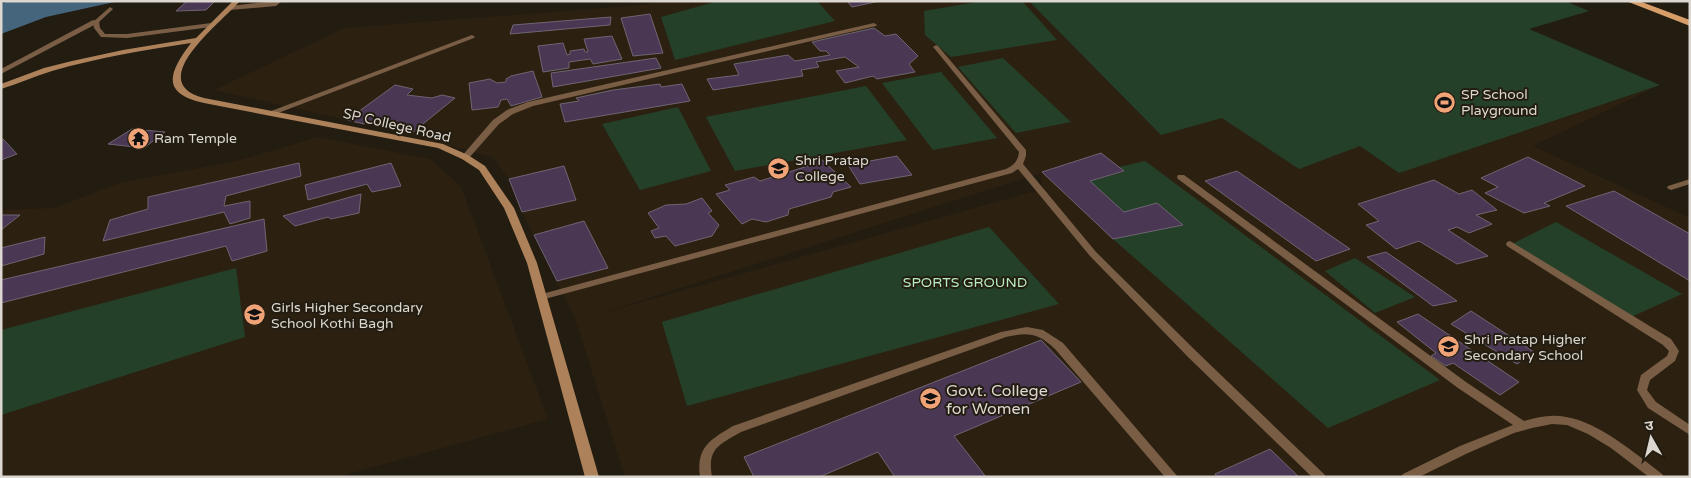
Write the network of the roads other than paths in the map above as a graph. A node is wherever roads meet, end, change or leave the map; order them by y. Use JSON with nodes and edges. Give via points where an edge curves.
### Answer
{"nodes":[{"id":1,"x":279,"y":1,"type":"edge"},
{"id":2,"x":1630,"y":1,"type":"edge"},
{"id":3,"x":1650,"y":1,"type":"edge"},
{"id":4,"x":234,"y":5,"type":"edge"},
{"id":5,"x":110,"y":9,"type":"dead end"},
{"id":6,"x":1690,"y":16,"type":"edge"},
{"id":7,"x":96,"y":22,"type":"junction"},
{"id":8,"x":1690,"y":24,"type":"edge"},
{"id":9,"x":211,"y":25,"type":"junction"},
{"id":10,"x":874,"y":25,"type":"dead end"},
{"id":11,"x":472,"y":37,"type":"dead end"},
{"id":12,"x":197,"y":40,"type":"junction"},
{"id":13,"x":936,"y":47,"type":"dead end"},
{"id":14,"x":1,"y":72,"type":"edge"},
{"id":15,"x":1,"y":87,"type":"edge"},
{"id":16,"x":270,"y":113,"type":"junction"},
{"id":17,"x":465,"y":157,"type":"junction"},
{"id":18,"x":1019,"y":165,"type":"junction"},
{"id":19,"x":1182,"y":177,"type":"dead end"},
{"id":20,"x":1690,"y":181,"type":"edge"},
{"id":21,"x":1671,"y":188,"type":"dead end"},
{"id":22,"x":1510,"y":244,"type":"dead end"},
{"id":23,"x":541,"y":298,"type":"junction"},
{"id":24,"x":1521,"y":425,"type":"junction"},
{"id":25,"x":1690,"y":431,"type":"edge"},
{"id":26,"x":592,"y":477,"type":"edge"},
{"id":27,"x":706,"y":477,"type":"edge"},
{"id":28,"x":1172,"y":477,"type":"edge"},
{"id":29,"x":1320,"y":477,"type":"edge"},
{"id":30,"x":1407,"y":477,"type":"edge"},
{"id":31,"x":1658,"y":477,"type":"edge"}],
"edges":[{"from":1,"to":4,"type":"street","via":[[276,4]]},
{"from":2,"to":8,"type":"main road"},
{"from":3,"to":6,"type":"main road"},
{"from":4,"to":9,"type":"street","name":"SP College Road"},
{"from":5,"to":7,"type":"lane"},
{"from":7,"to":9,"type":"lane","via":[[100,33],[111,37]]},
{"from":7,"to":14,"type":"street"},
{"from":9,"to":12,"type":"street","name":"SP College Road"},
{"from":10,"to":17,"type":"lane","via":[[531,104],[496,122]]},
{"from":11,"to":16,"type":"lane"},
{"from":12,"to":15,"type":"street","via":[[49,69]]},
{"from":12,"to":16,"type":"street","name":"SP College Road","via":[[176,70],[175,81],[181,92],[195,99]]},
{"from":13,"to":18,"type":"lane","via":[[1023,152]]},
{"from":16,"to":17,"type":"street","name":"SP College Road","via":[[440,146]]},
{"from":17,"to":23,"type":"street","name":"SP College Road","via":[[482,168],[510,208],[532,263]]},
{"from":18,"to":23,"type":"lane","via":[[1009,171]]},
{"from":18,"to":29,"type":"lane","via":[[1093,254]]},
{"from":19,"to":24,"type":"lane","via":[[1462,385]]},
{"from":20,"to":21,"type":"lane"},
{"from":22,"to":25,"type":"lane","via":[[1667,342],[1674,351],[1671,358],[1645,378],[1642,390],[1652,405]]},
{"from":23,"to":26,"type":"street","name":"SP College Road"},
{"from":24,"to":30,"type":"lane"},
{"from":24,"to":31,"type":"lane","via":[[1545,420],[1573,424],[1606,440]]},
{"from":27,"to":28,"type":"lane","via":[[702,463],[708,449],[737,429],[1004,334],[1033,330],[1059,346]]}]}
